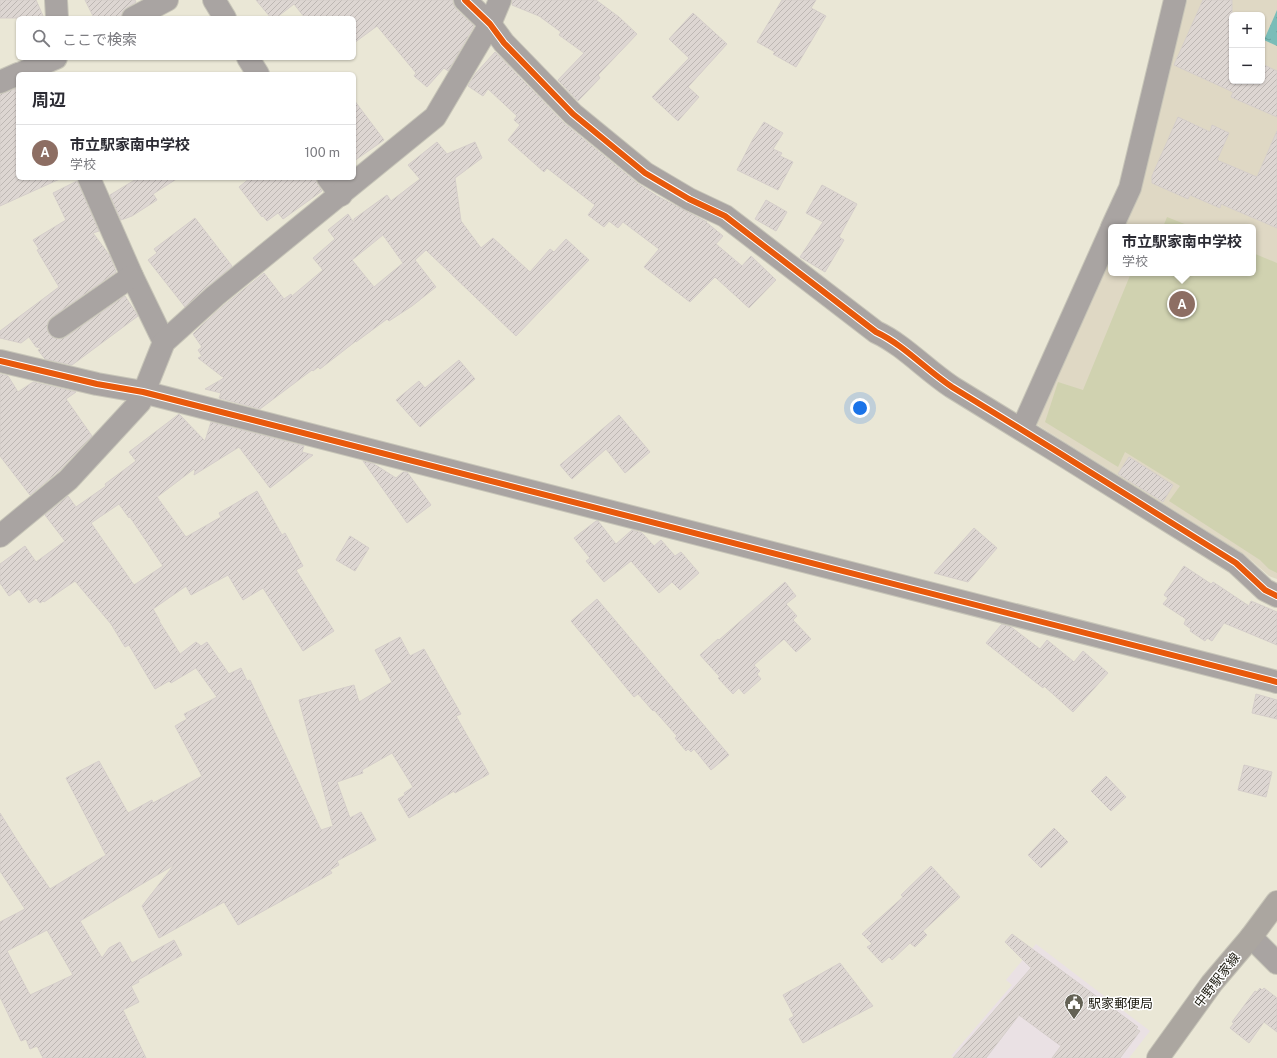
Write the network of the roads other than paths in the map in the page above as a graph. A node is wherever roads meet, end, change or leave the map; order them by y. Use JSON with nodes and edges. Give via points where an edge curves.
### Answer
{"nodes":[{"id":1,"x":56,"y":0,"type":"edge"},
{"id":2,"x":167,"y":0,"type":"edge"},
{"id":3,"x":214,"y":0,"type":"edge"},
{"id":4,"x":465,"y":0,"type":"edge"},
{"id":5,"x":500,"y":0,"type":"edge"},
{"id":6,"x":1175,"y":0,"type":"edge"},
{"id":7,"x":58,"y":16,"type":"edge"},
{"id":8,"x":137,"y":16,"type":"edge"},
{"id":9,"x":224,"y":16,"type":"edge"},
{"id":10,"x":490,"y":24,"type":"junction"},
{"id":11,"x":51,"y":60,"type":"edge"},
{"id":12,"x":60,"y":60,"type":"edge"},
{"id":13,"x":249,"y":60,"type":"edge"},
{"id":14,"x":23,"y":72,"type":"edge"},
{"id":15,"x":64,"y":72,"type":"edge"},
{"id":16,"x":257,"y":72,"type":"edge"},
{"id":17,"x":16,"y":75,"type":"edge"},
{"id":18,"x":0,"y":82,"type":"edge"},
{"id":19,"x":356,"y":171,"type":"edge"},
{"id":20,"x":91,"y":180,"type":"edge"},
{"id":21,"x":343,"y":180,"type":"edge"},
{"id":22,"x":334,"y":186,"type":"edge"},
{"id":23,"x":1113,"y":224,"type":"edge"},
{"id":24,"x":1108,"y":237,"type":"edge"},
{"id":25,"x":132,"y":276,"type":"junction"},
{"id":26,"x":59,"y":327,"type":"dead end"},
{"id":27,"x":164,"y":342,"type":"junction"},
{"id":28,"x":0,"y":361,"type":"edge"},
{"id":29,"x":143,"y":392,"type":"junction"},
{"id":30,"x":1022,"y":429,"type":"junction"},
{"id":31,"x":0,"y":536,"type":"edge"},
{"id":32,"x":1277,"y":596,"type":"edge"},
{"id":33,"x":1277,"y":682,"type":"edge"},
{"id":34,"x":1277,"y":902,"type":"edge"},
{"id":35,"x":1251,"y":937,"type":"junction"},
{"id":36,"x":1277,"y":963,"type":"edge"},
{"id":37,"x":1158,"y":1058,"type":"edge"}],
"edges":[{"from":1,"to":7,"type":"street"},
{"from":2,"to":8,"type":"street"},
{"from":3,"to":9,"type":"street"},
{"from":4,"to":10,"type":"street"},
{"from":5,"to":10,"type":"street"},
{"from":6,"to":23,"type":"street","via":[[1130,188]]},
{"from":10,"to":19,"type":"street","via":[[435,117]]},
{"from":10,"to":30,"type":"street","via":[[504,43],[574,114],[645,173],[689,199],[725,216],[931,372]]},
{"from":11,"to":14,"type":"street"},
{"from":12,"to":15,"type":"street"},
{"from":13,"to":16,"type":"street"},
{"from":17,"to":18,"type":"street"},
{"from":20,"to":25,"type":"street"},
{"from":21,"to":22,"type":"street"},
{"from":22,"to":27,"type":"street"},
{"from":24,"to":30,"type":"street"},
{"from":25,"to":26,"type":"street"},
{"from":25,"to":27,"type":"street"},
{"from":27,"to":29,"type":"street"},
{"from":28,"to":29,"type":"street"},
{"from":29,"to":31,"type":"street","via":[[140,402],[68,480]]},
{"from":29,"to":33,"type":"street"},
{"from":30,"to":32,"type":"street","via":[[1236,563],[1265,590]]},
{"from":34,"to":35,"type":"main road","name":"中野駅家線"},
{"from":35,"to":36,"type":"street"},
{"from":35,"to":37,"type":"main road","name":"中野駅家線","via":[[1212,983]]}]}
